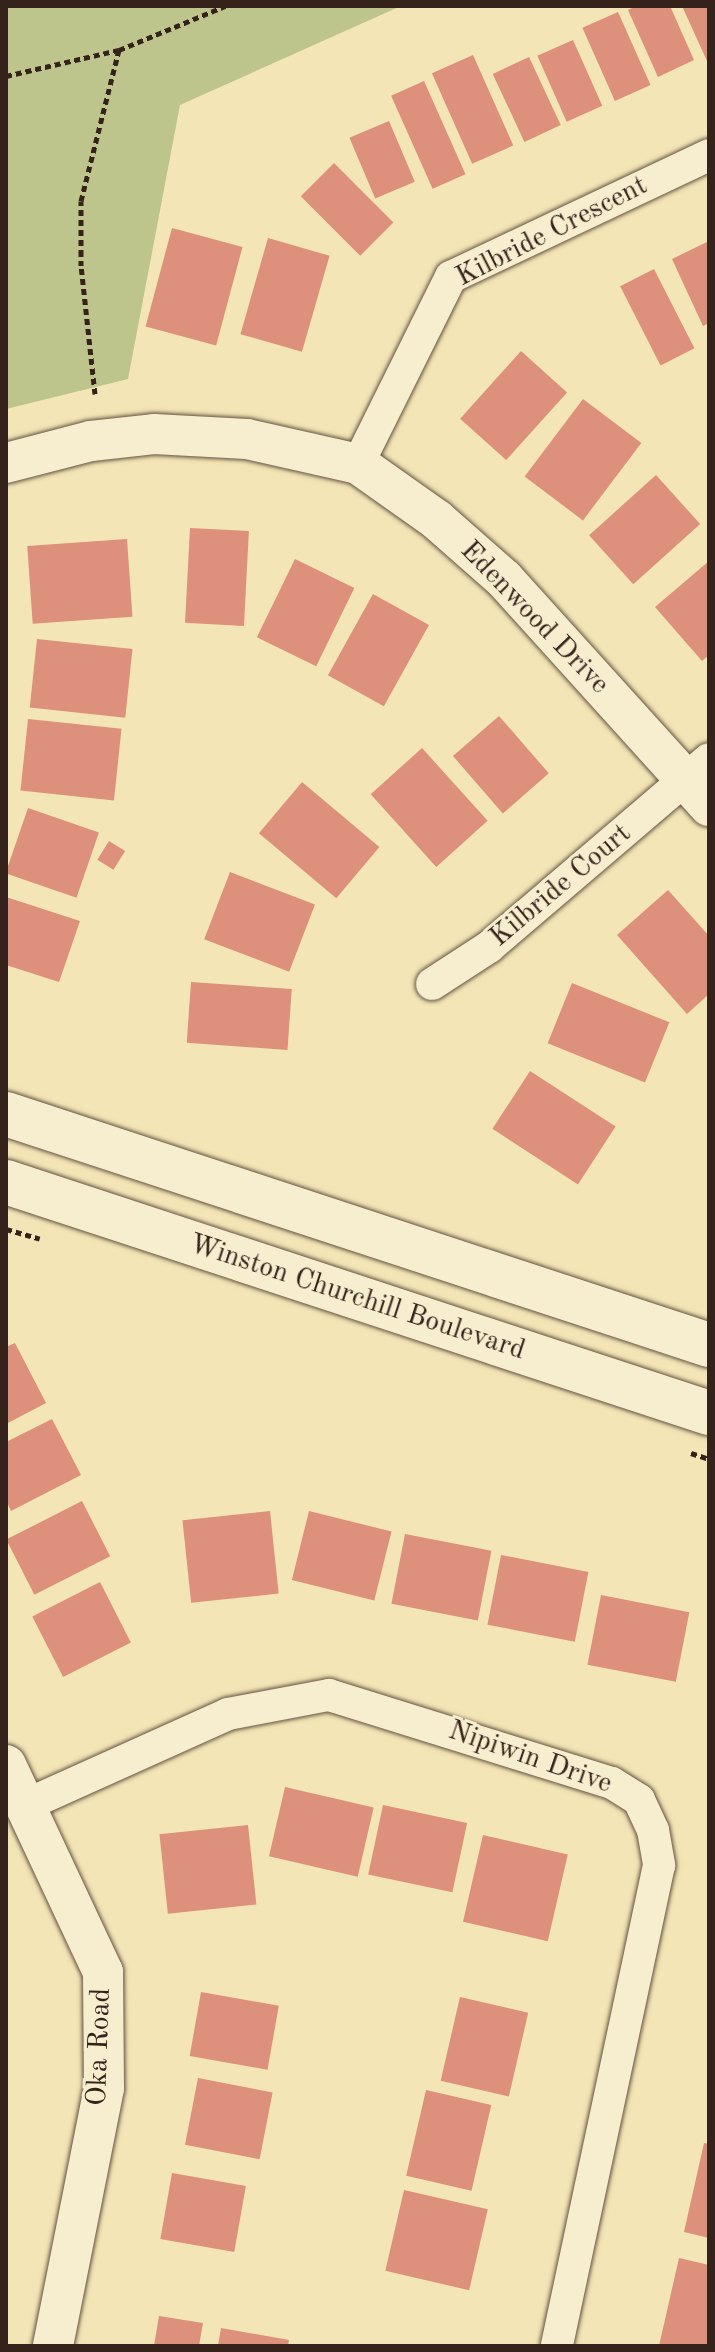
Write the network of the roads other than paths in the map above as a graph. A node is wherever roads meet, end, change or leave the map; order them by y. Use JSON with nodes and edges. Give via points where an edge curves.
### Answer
{"nodes":[{"id":1,"x":709,"y":155,"type":"edge"},
{"id":2,"x":6,"y":463,"type":"edge"},
{"id":3,"x":358,"y":464,"type":"junction"},
{"id":4,"x":701,"y":782,"type":"edge"},
{"id":5,"x":432,"y":984,"type":"dead end"},
{"id":6,"x":6,"y":1114,"type":"edge"},
{"id":7,"x":6,"y":1182,"type":"edge"},
{"id":8,"x":709,"y":1345,"type":"edge"},
{"id":9,"x":709,"y":1413,"type":"edge"},
{"id":10,"x":6,"y":1765,"type":"edge"},
{"id":11,"x":28,"y":1804,"type":"junction"},
{"id":12,"x":53,"y":2346,"type":"edge"},
{"id":13,"x":557,"y":2346,"type":"edge"}],
"edges":[{"from":1,"to":3,"type":"street","name":"Kilbride Crescent","via":[[451,277]]},
{"from":2,"to":3,"type":"street","name":"Edenwood Drive","via":[[91,441],[154,434],[247,439]]},
{"from":3,"to":4,"type":"street","name":"Edenwood Drive","via":[[437,520],[504,579]]},
{"from":4,"to":5,"type":"street","name":"Kilbride Court","via":[[489,947]]},
{"from":6,"to":8,"type":"main road"},
{"from":7,"to":9,"type":"main road","name":"Winston Churchill Boulevard"},
{"from":10,"to":11,"type":"street","name":"Oka Road"},
{"from":11,"to":12,"type":"street","name":"Oka Road","via":[[103,1972],[104,2088]]},
{"from":11,"to":13,"type":"street","name":"Nipiwin Drive","via":[[228,1714],[282,1699],[329,1695],[612,1783],[639,1800],[653,1830],[659,1865]]}]}
